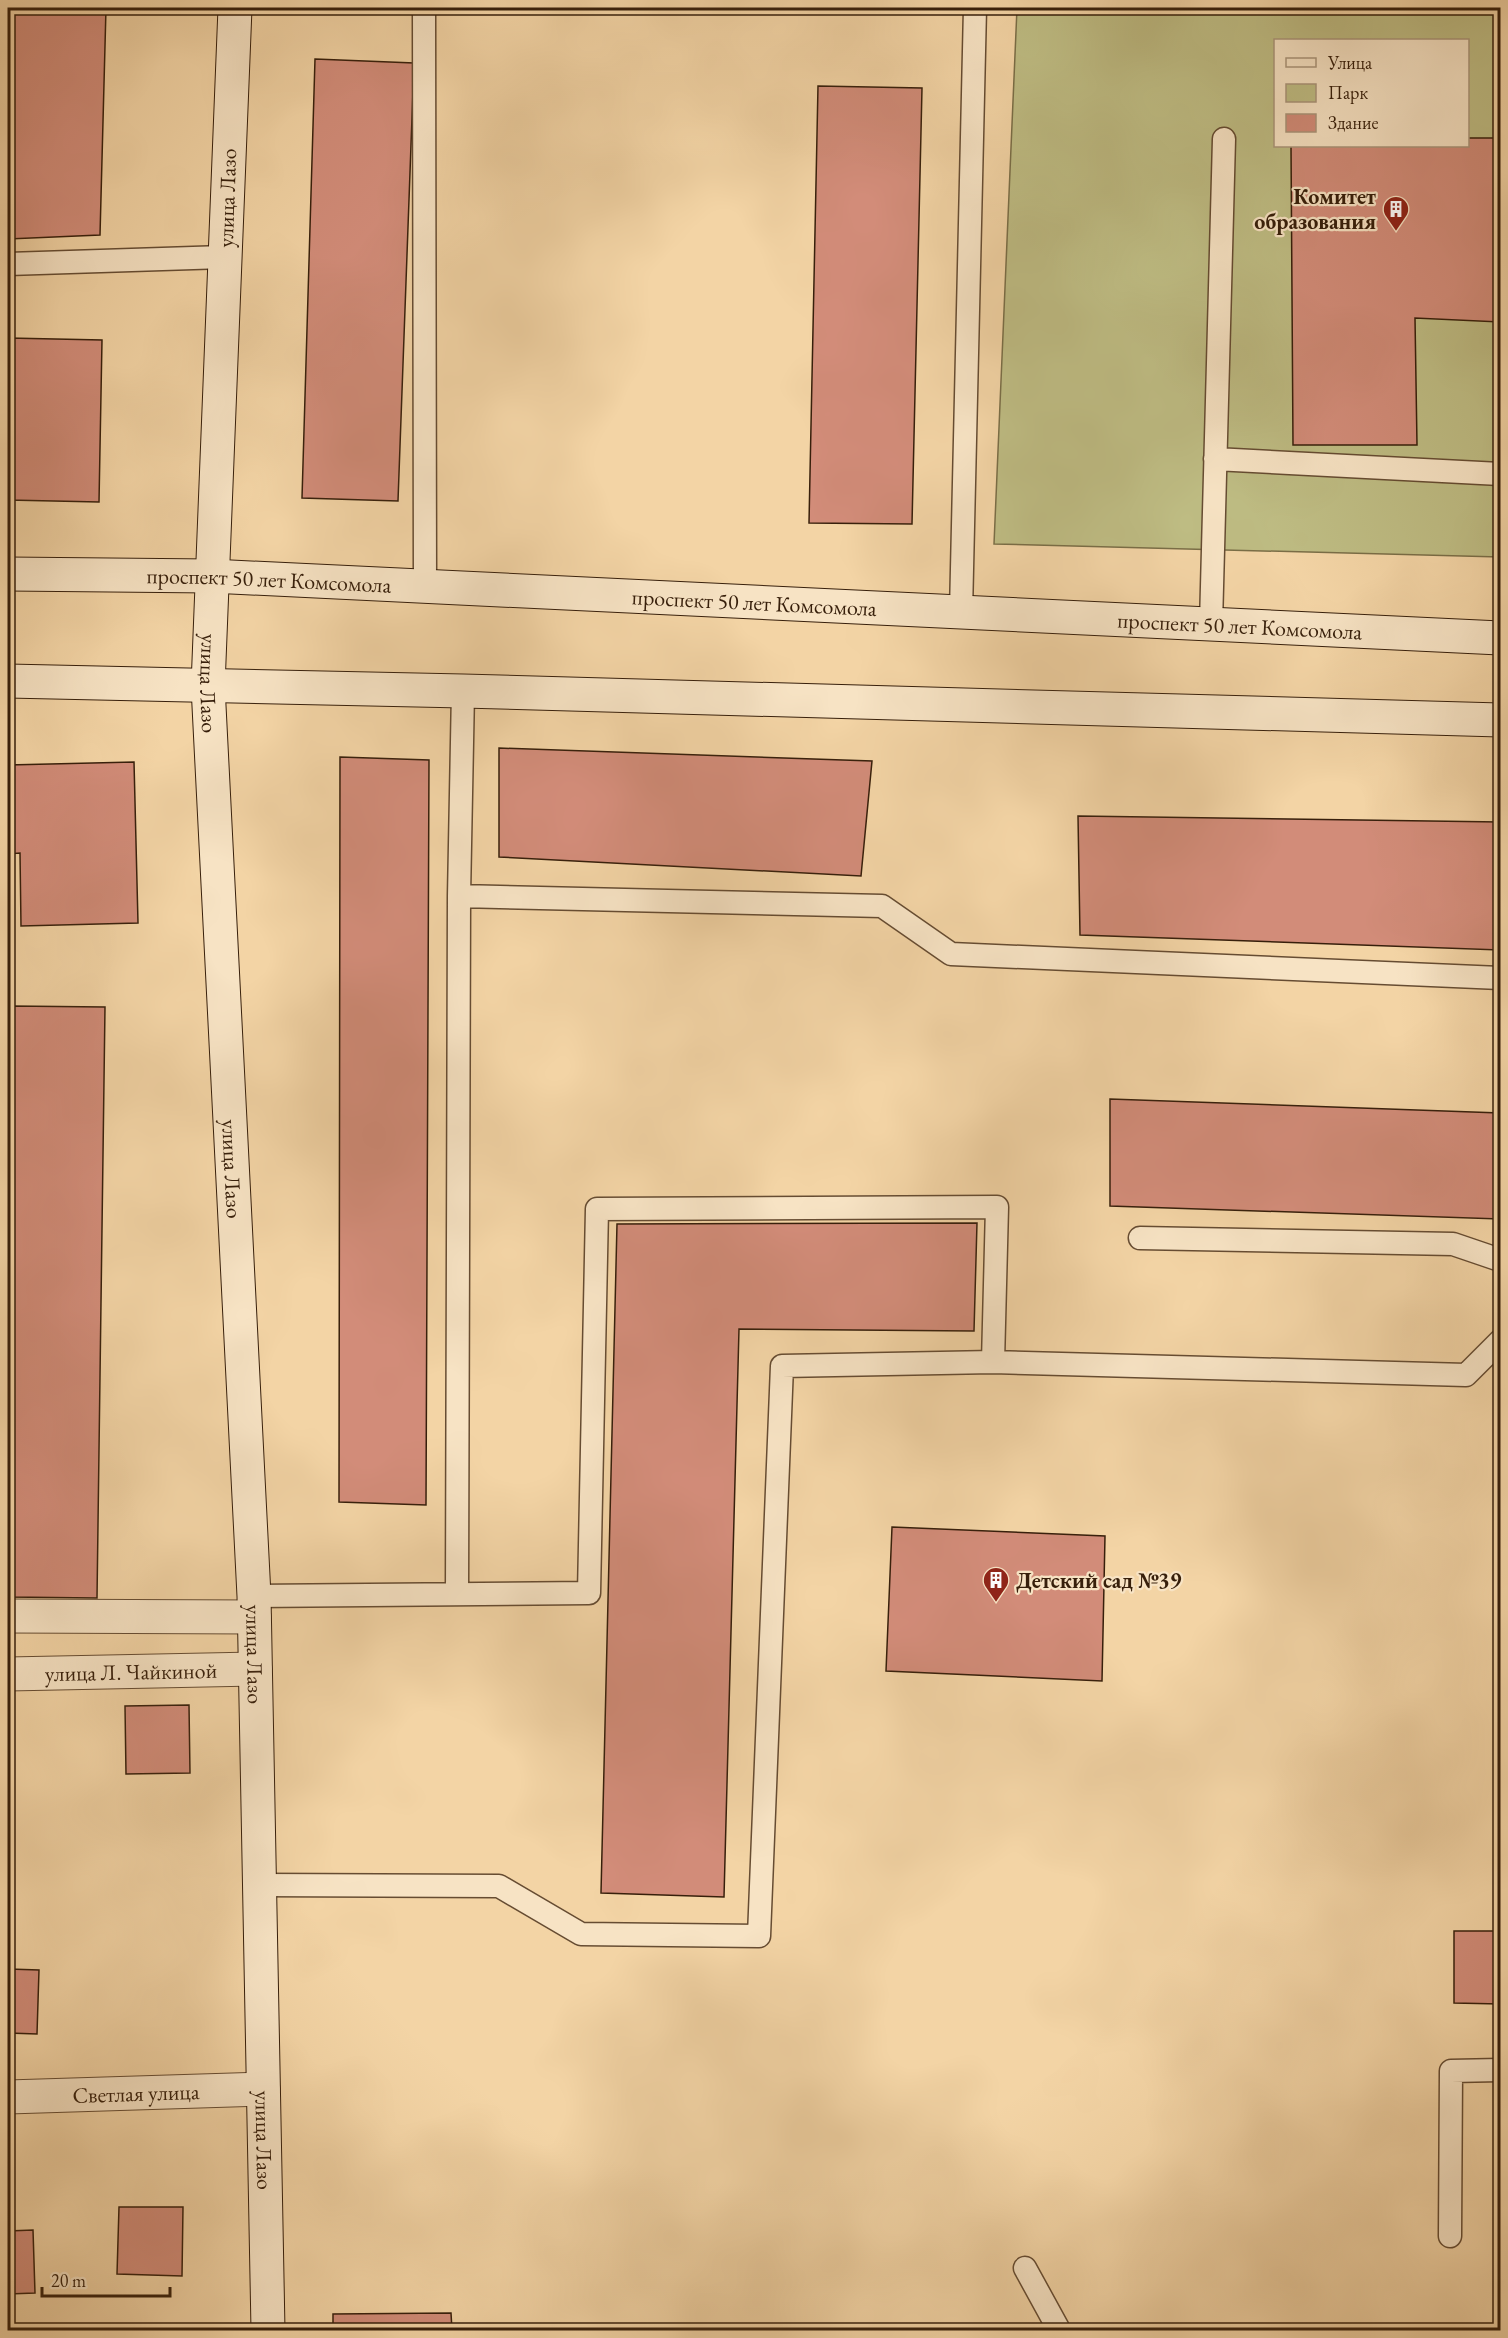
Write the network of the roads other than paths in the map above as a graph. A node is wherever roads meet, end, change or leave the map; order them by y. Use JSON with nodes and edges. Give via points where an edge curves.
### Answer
{"nodes":[{"id":1,"x":235,"y":8,"type":"edge"},
{"id":2,"x":424,"y":8,"type":"edge"},
{"id":3,"x":975,"y":8,"type":"edge"},
{"id":4,"x":1224,"y":140,"type":"dead end"},
{"id":5,"x":224,"y":256,"type":"junction"},
{"id":6,"x":8,"y":264,"type":"edge"},
{"id":7,"x":1215,"y":459,"type":"junction"},
{"id":8,"x":1500,"y":474,"type":"edge"},
{"id":9,"x":8,"y":573,"type":"edge"},
{"id":10,"x":211,"y":576,"type":"junction"},
{"id":11,"x":425,"y":586,"type":"junction"},
{"id":12,"x":961,"y":612,"type":"junction"},
{"id":13,"x":1211,"y":624,"type":"junction"},
{"id":14,"x":1500,"y":639,"type":"edge"},
{"id":15,"x":8,"y":681,"type":"edge"},
{"id":16,"x":208,"y":686,"type":"junction"},
{"id":17,"x":463,"y":691,"type":"junction"},
{"id":18,"x":1500,"y":720,"type":"edge"},
{"id":19,"x":459,"y":896,"type":"junction"},
{"id":20,"x":1500,"y":978,"type":"edge"},
{"id":21,"x":1140,"y":1238,"type":"dead end"},
{"id":22,"x":1500,"y":1260,"type":"edge"},
{"id":23,"x":1500,"y":1341,"type":"edge"},
{"id":24,"x":993,"y":1362,"type":"junction"},
{"id":25,"x":457,"y":1594,"type":"junction"},
{"id":26,"x":254,"y":1607,"type":"junction"},
{"id":27,"x":8,"y":1616,"type":"edge"},
{"id":28,"x":255,"y":1669,"type":"junction"},
{"id":29,"x":8,"y":1674,"type":"edge"},
{"id":30,"x":259,"y":1885,"type":"junction"},
{"id":31,"x":1500,"y":2070,"type":"edge"},
{"id":32,"x":263,"y":2089,"type":"junction"},
{"id":33,"x":8,"y":2097,"type":"edge"},
{"id":34,"x":1450,"y":2236,"type":"dead end"},
{"id":35,"x":1025,"y":2268,"type":"dead end"},
{"id":36,"x":268,"y":2331,"type":"edge"},
{"id":37,"x":1059,"y":2331,"type":"edge"}],
"edges":[{"from":1,"to":5,"type":"street","name":"улица Лазо"},
{"from":2,"to":11,"type":"lane"},
{"from":3,"to":12,"type":"lane"},
{"from":4,"to":7,"type":"lane"},
{"from":5,"to":6,"type":"lane"},
{"from":5,"to":10,"type":"street","name":"улица Лазо"},
{"from":7,"to":8,"type":"lane"},
{"from":7,"to":13,"type":"lane"},
{"from":9,"to":10,"type":"street","name":"проспект 50 лет Комсомола"},
{"from":10,"to":11,"type":"street","name":"проспект 50 лет Комсомола"},
{"from":10,"to":16,"type":"street","name":"улица Лазо"},
{"from":11,"to":12,"type":"street","name":"проспект 50 лет Комсомола"},
{"from":12,"to":13,"type":"street","name":"проспект 50 лет Комсомола"},
{"from":13,"to":14,"type":"street","name":"проспект 50 лет Комсомола"},
{"from":15,"to":16,"type":"street"},
{"from":16,"to":17,"type":"street"},
{"from":16,"to":26,"type":"street","name":"улица Лазо"},
{"from":17,"to":18,"type":"street"},
{"from":17,"to":19,"type":"lane"},
{"from":19,"to":20,"type":"lane","via":[[882,906],[951,954]]},
{"from":19,"to":25,"type":"lane"},
{"from":21,"to":22,"type":"lane","via":[[1453,1244]]},
{"from":23,"to":24,"type":"lane","via":[[1466,1375]]},
{"from":24,"to":25,"type":"lane","via":[[997,1207],[597,1209],[589,1593]]},
{"from":24,"to":30,"type":"lane","via":[[782,1366],[759,1936],[581,1934],[499,1886]]},
{"from":25,"to":26,"type":"lane"},
{"from":26,"to":27,"type":"street"},
{"from":26,"to":28,"type":"street","name":"улица Лазо"},
{"from":28,"to":29,"type":"street","name":"улица Л. Чайкиной"},
{"from":28,"to":30,"type":"street","name":"улица Лазо"},
{"from":30,"to":32,"type":"street","name":"улица Лазо"},
{"from":31,"to":34,"type":"lane","via":[[1450,2071]]},
{"from":32,"to":33,"type":"street","name":"Светлая улица"},
{"from":32,"to":36,"type":"street","name":"улица Лазо"},
{"from":35,"to":37,"type":"lane"}]}
